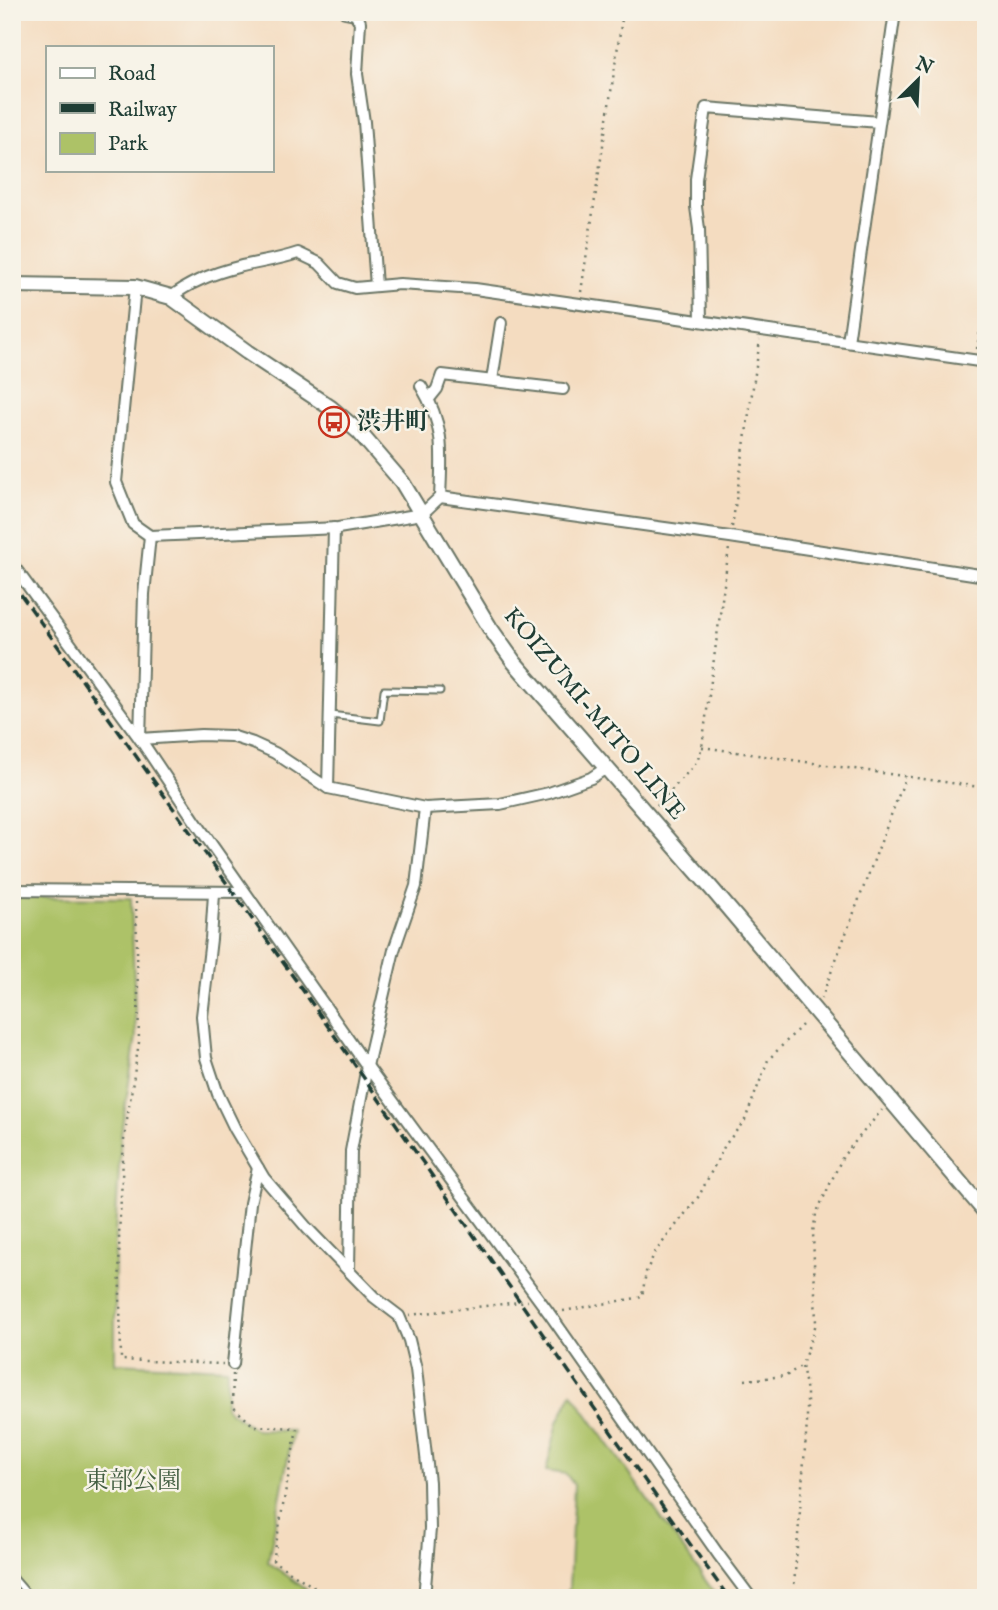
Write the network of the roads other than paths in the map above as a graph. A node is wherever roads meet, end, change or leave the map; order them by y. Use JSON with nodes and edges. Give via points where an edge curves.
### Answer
{"nodes":[{"id":1,"x":345,"y":12,"type":"edge"},
{"id":2,"x":895,"y":12,"type":"edge"},
{"id":3,"x":878,"y":122,"type":"junction"},
{"id":4,"x":12,"y":285,"type":"edge"},
{"id":5,"x":376,"y":286,"type":"junction"},
{"id":6,"x":135,"y":288,"type":"junction"},
{"id":7,"x":171,"y":297,"type":"junction"},
{"id":8,"x":701,"y":320,"type":"junction"},
{"id":9,"x":500,"y":323,"type":"dead end"},
{"id":10,"x":848,"y":342,"type":"junction"},
{"id":11,"x":981,"y":361,"type":"edge"},
{"id":12,"x":492,"y":380,"type":"junction"},
{"id":13,"x":421,"y":386,"type":"dead end"},
{"id":14,"x":563,"y":389,"type":"dead end"},
{"id":15,"x":429,"y":399,"type":"junction"},
{"id":16,"x":440,"y":497,"type":"junction"},
{"id":17,"x":422,"y":514,"type":"junction"},
{"id":18,"x":334,"y":528,"type":"junction"},
{"id":19,"x":150,"y":536,"type":"junction"},
{"id":20,"x":12,"y":564,"type":"edge"},
{"id":21,"x":986,"y":576,"type":"edge"},
{"id":22,"x":440,"y":691,"type":"dead end"},
{"id":23,"x":330,"y":715,"type":"junction"},
{"id":24,"x":140,"y":739,"type":"junction"},
{"id":25,"x":606,"y":768,"type":"junction"},
{"id":26,"x":328,"y":788,"type":"junction"},
{"id":27,"x":425,"y":808,"type":"junction"},
{"id":28,"x":12,"y":890,"type":"edge"},
{"id":29,"x":244,"y":892,"type":"junction"},
{"id":30,"x":214,"y":894,"type":"junction"},
{"id":31,"x":367,"y":1066,"type":"junction"},
{"id":32,"x":258,"y":1168,"type":"junction"},
{"id":33,"x":986,"y":1213,"type":"edge"},
{"id":34,"x":349,"y":1269,"type":"junction"},
{"id":35,"x":233,"y":1364,"type":"road end"},
{"id":36,"x":12,"y":1576,"type":"edge"},
{"id":37,"x":31,"y":1598,"type":"edge"},
{"id":38,"x":424,"y":1598,"type":"edge"},
{"id":39,"x":751,"y":1598,"type":"edge"}],
"edges":[{"from":1,"to":5,"type":"street","via":[[355,14],[360,22],[357,74]]},
{"from":2,"to":3,"type":"street"},
{"from":3,"to":8,"type":"street","via":[[706,108],[696,179]]},
{"from":3,"to":10,"type":"street"},
{"from":4,"to":6,"type":"main road","name":"KOIZUMI-MITO LINE"},
{"from":5,"to":7,"type":"street","via":[[355,288],[338,283],[319,263],[298,253],[237,267],[188,284]]},
{"from":5,"to":8,"type":"street","via":[[475,289]]},
{"from":6,"to":7,"type":"main road","name":"KOIZUMI-MITO LINE"},
{"from":6,"to":19,"type":"street","via":[[116,482],[133,524]]},
{"from":7,"to":17,"type":"main road","name":"KOIZUMI-MITO LINE","via":[[345,419],[381,456]]},
{"from":8,"to":10,"type":"street"},
{"from":9,"to":12,"type":"street"},
{"from":10,"to":11,"type":"street"},
{"from":12,"to":14,"type":"street"},
{"from":12,"to":15,"type":"street","via":[[442,375]]},
{"from":13,"to":15,"type":"street"},
{"from":15,"to":16,"type":"street","via":[[440,430]]},
{"from":16,"to":17,"type":"street"},
{"from":16,"to":21,"type":"street"},
{"from":17,"to":18,"type":"street"},
{"from":17,"to":25,"type":"main road","name":"KOIZUMI-MITO LINE","via":[[514,662]]},
{"from":18,"to":19,"type":"street"},
{"from":18,"to":23,"type":"street"},
{"from":19,"to":24,"type":"street"},
{"from":20,"to":24,"type":"street"},
{"from":22,"to":23,"type":"lane","via":[[384,690],[380,721]]},
{"from":23,"to":26,"type":"street"},
{"from":24,"to":26,"type":"street","via":[[231,736],[275,752]]},
{"from":24,"to":29,"type":"street"},
{"from":25,"to":27,"type":"street","via":[[592,778],[549,793]]},
{"from":25,"to":33,"type":"main road","name":"KOIZUMI-MITO LINE"},
{"from":26,"to":27,"type":"street"},
{"from":27,"to":31,"type":"street","via":[[416,886],[394,950]]},
{"from":28,"to":30,"type":"street"},
{"from":29,"to":30,"type":"street"},
{"from":29,"to":31,"type":"street"},
{"from":30,"to":32,"type":"street","via":[[202,1016],[206,1058],[218,1094]]},
{"from":31,"to":34,"type":"street","via":[[351,1151]]},
{"from":31,"to":39,"type":"street"},
{"from":32,"to":34,"type":"street","via":[[307,1228]]},
{"from":32,"to":35,"type":"street","via":[[244,1250]]},
{"from":34,"to":38,"type":"street","via":[[399,1316],[416,1369],[429,1482]]},
{"from":36,"to":37,"type":"lane"}]}
